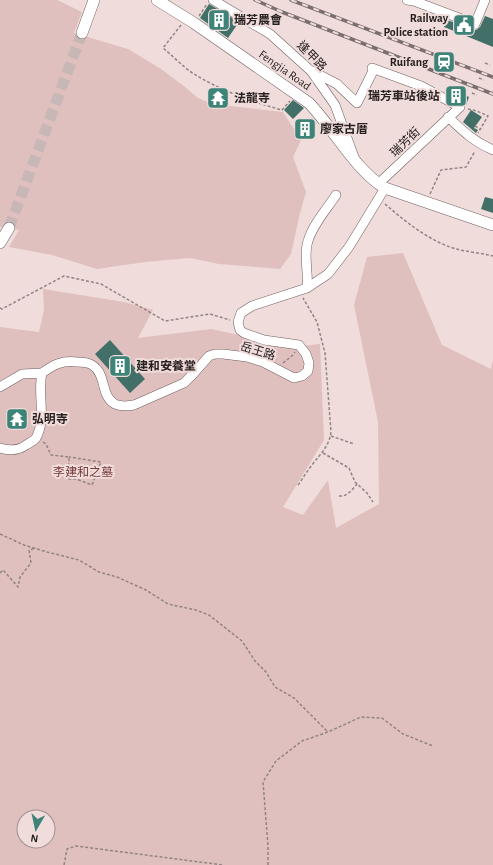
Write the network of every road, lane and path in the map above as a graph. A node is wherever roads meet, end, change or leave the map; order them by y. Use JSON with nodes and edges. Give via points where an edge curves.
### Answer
{"nodes":[{"id":1,"x":94,"y":0,"type":"edge"},
{"id":2,"x":157,"y":0,"type":"edge"},
{"id":3,"x":210,"y":0,"type":"edge"},
{"id":4,"x":213,"y":0,"type":"edge"},
{"id":5,"x":407,"y":0,"type":"edge"},
{"id":6,"x":486,"y":0,"type":"edge"},
{"id":7,"x":493,"y":2,"type":"edge"},
{"id":8,"x":190,"y":20,"type":"junction"},
{"id":9,"x":476,"y":24,"type":"junction"},
{"id":10,"x":453,"y":29,"type":"dead end"},
{"id":11,"x":82,"y":33,"type":"tunnel mouth"},
{"id":12,"x":485,"y":63,"type":"dead end"},
{"id":13,"x":490,"y":65,"type":"dead end"},
{"id":14,"x":311,"y":70,"type":"junction"},
{"id":15,"x":479,"y":78,"type":"dead end"},
{"id":16,"x":484,"y":80,"type":"dead end"},
{"id":17,"x":472,"y":93,"type":"dead end"},
{"id":18,"x":297,"y":94,"type":"junction"},
{"id":19,"x":477,"y":95,"type":"dead end"},
{"id":20,"x":460,"y":107,"type":"junction"},
{"id":21,"x":448,"y":117,"type":"junction"},
{"id":22,"x":476,"y":126,"type":"dead end"},
{"id":23,"x":480,"y":129,"type":"junction"},
{"id":24,"x":476,"y":142,"type":"junction"},
{"id":25,"x":493,"y":150,"type":"edge"},
{"id":26,"x":356,"y":161,"type":"junction"},
{"id":27,"x":381,"y":186,"type":"junction"},
{"id":28,"x":336,"y":196,"type":"dead end"},
{"id":29,"x":379,"y":199,"type":"junction"},
{"id":30,"x":426,"y":203,"type":"junction"},
{"id":31,"x":493,"y":225,"type":"edge"},
{"id":32,"x":9,"y":228,"type":"tunnel mouth"},
{"id":33,"x":0,"y":243,"type":"edge"},
{"id":34,"x":493,"y":256,"type":"edge"},
{"id":35,"x":303,"y":289,"type":"junction"},
{"id":36,"x":0,"y":308,"type":"edge"},
{"id":37,"x":238,"y":322,"type":"junction"},
{"id":38,"x":299,"y":345,"type":"junction"},
{"id":39,"x":280,"y":371,"type":"junction"},
{"id":40,"x":42,"y":374,"type":"junction"},
{"id":41,"x":0,"y":387,"type":"edge"},
{"id":42,"x":331,"y":436,"type":"junction"},
{"id":43,"x":36,"y":439,"type":"junction"},
{"id":44,"x":354,"y":444,"type":"dead end"},
{"id":45,"x":0,"y":448,"type":"edge"},
{"id":46,"x":323,"y":453,"type":"junction"},
{"id":47,"x":69,"y":457,"type":"junction"},
{"id":48,"x":357,"y":484,"type":"junction"},
{"id":49,"x":298,"y":485,"type":"dead end"},
{"id":50,"x":339,"y":496,"type":"dead end"},
{"id":51,"x":373,"y":502,"type":"dead end"},
{"id":52,"x":0,"y":534,"type":"edge"},
{"id":53,"x":36,"y":548,"type":"junction"},
{"id":54,"x":0,"y":572,"type":"edge"},
{"id":55,"x":328,"y":732,"type":"junction"},
{"id":56,"x":434,"y":746,"type":"dead end"},
{"id":57,"x":64,"y":865,"type":"edge"},
{"id":58,"x":223,"y":865,"type":"edge"},
{"id":59,"x":268,"y":865,"type":"edge"}],
"edges":[{"from":1,"to":11,"type":"main road"},
{"from":2,"to":8,"type":"main road","name":"Fengjia Road"},
{"from":3,"to":8,"type":"path"},
{"from":4,"to":14,"type":"street","name":"逢甲路","via":[[270,34]]},
{"from":5,"to":9,"type":"street"},
{"from":6,"to":7,"type":"street"},
{"from":6,"to":9,"type":"street"},
{"from":8,"to":18,"type":"main road","name":"Fengjia Road"},
{"from":8,"to":18,"type":"path","via":[[163,48],[193,73],[225,90],[282,110]]},
{"from":9,"to":10,"type":"path","via":[[468,34]]},
{"from":12,"to":13,"type":"path"},
{"from":14,"to":20,"type":"street","via":[[337,84],[357,103],[373,69],[421,86]]},
{"from":14,"to":26,"type":"street","name":"逢甲路","via":[[335,105]]},
{"from":15,"to":16,"type":"path"},
{"from":17,"to":19,"type":"path"},
{"from":18,"to":26,"type":"main road","name":"Fengjia Road","via":[[309,102]]},
{"from":20,"to":21,"type":"street","name":"瑞芳街"},
{"from":20,"to":23,"type":"path","via":[[488,116]]},
{"from":21,"to":24,"type":"street"},
{"from":21,"to":27,"type":"street","name":"瑞芳街"},
{"from":22,"to":23,"type":"path"},
{"from":23,"to":24,"type":"path"},
{"from":24,"to":25,"type":"street"},
{"from":24,"to":30,"type":"path","via":[[466,167],[441,170]]},
{"from":26,"to":27,"type":"main road","name":"Fengjia Road"},
{"from":27,"to":29,"type":"street","name":"岳王路"},
{"from":27,"to":30,"type":"main road","name":"Fengjia Road"},
{"from":28,"to":35,"type":"street","via":[[308,241],[308,276]]},
{"from":29,"to":34,"type":"path","via":[[412,227],[445,245]]},
{"from":29,"to":35,"type":"street","name":"岳王路","via":[[337,264],[328,274]]},
{"from":30,"to":31,"type":"main road","name":"Fengjia Road"},
{"from":32,"to":33,"type":"main road"},
{"from":35,"to":37,"type":"street","name":"岳王路","via":[[252,306],[241,313]]},
{"from":35,"to":42,"type":"path","via":[[304,302],[317,322],[325,353]]},
{"from":36,"to":37,"type":"path","via":[[64,276],[101,284],[165,321],[210,314]]},
{"from":37,"to":38,"type":"street","name":"岳王路","via":[[240,330],[248,334],[264,340]]},
{"from":38,"to":39,"type":"path","via":[[293,355],[281,364]]},
{"from":38,"to":39,"type":"street","name":"岳王路","via":[[308,359],[308,371],[294,378]]},
{"from":39,"to":40,"type":"street","name":"岳王路","via":[[247,357],[215,354],[209,356],[184,383],[134,406],[115,404],[107,396],[99,372],[92,364],[69,361],[57,363]]},
{"from":40,"to":41,"type":"street","via":[[22,374]]},
{"from":40,"to":43,"type":"street","via":[[41,423]]},
{"from":42,"to":44,"type":"path"},
{"from":42,"to":46,"type":"path"},
{"from":43,"to":45,"type":"street","via":[[14,451]]},
{"from":43,"to":47,"type":"path","via":[[46,444],[51,456]]},
{"from":46,"to":48,"type":"path","via":[[349,468]]},
{"from":46,"to":49,"type":"path"},
{"from":47,"to":47,"type":"path","via":[[69,479],[92,485],[101,462]]},
{"from":48,"to":50,"type":"path","via":[[349,493],[343,497]]},
{"from":48,"to":51,"type":"path"},
{"from":52,"to":53,"type":"path"},
{"from":53,"to":54,"type":"path","via":[[29,550],[31,563],[20,577],[18,587],[3,570]]},
{"from":53,"to":55,"type":"path","via":[[79,560],[99,572],[146,590],[168,604],[209,614],[242,641],[275,686],[294,698]]},
{"from":55,"to":56,"type":"path","via":[[361,717],[382,718],[403,734]]},
{"from":55,"to":59,"type":"path","via":[[302,742],[276,761],[263,782]]},
{"from":57,"to":58,"type":"path","via":[[67,849],[76,846]]}]}
